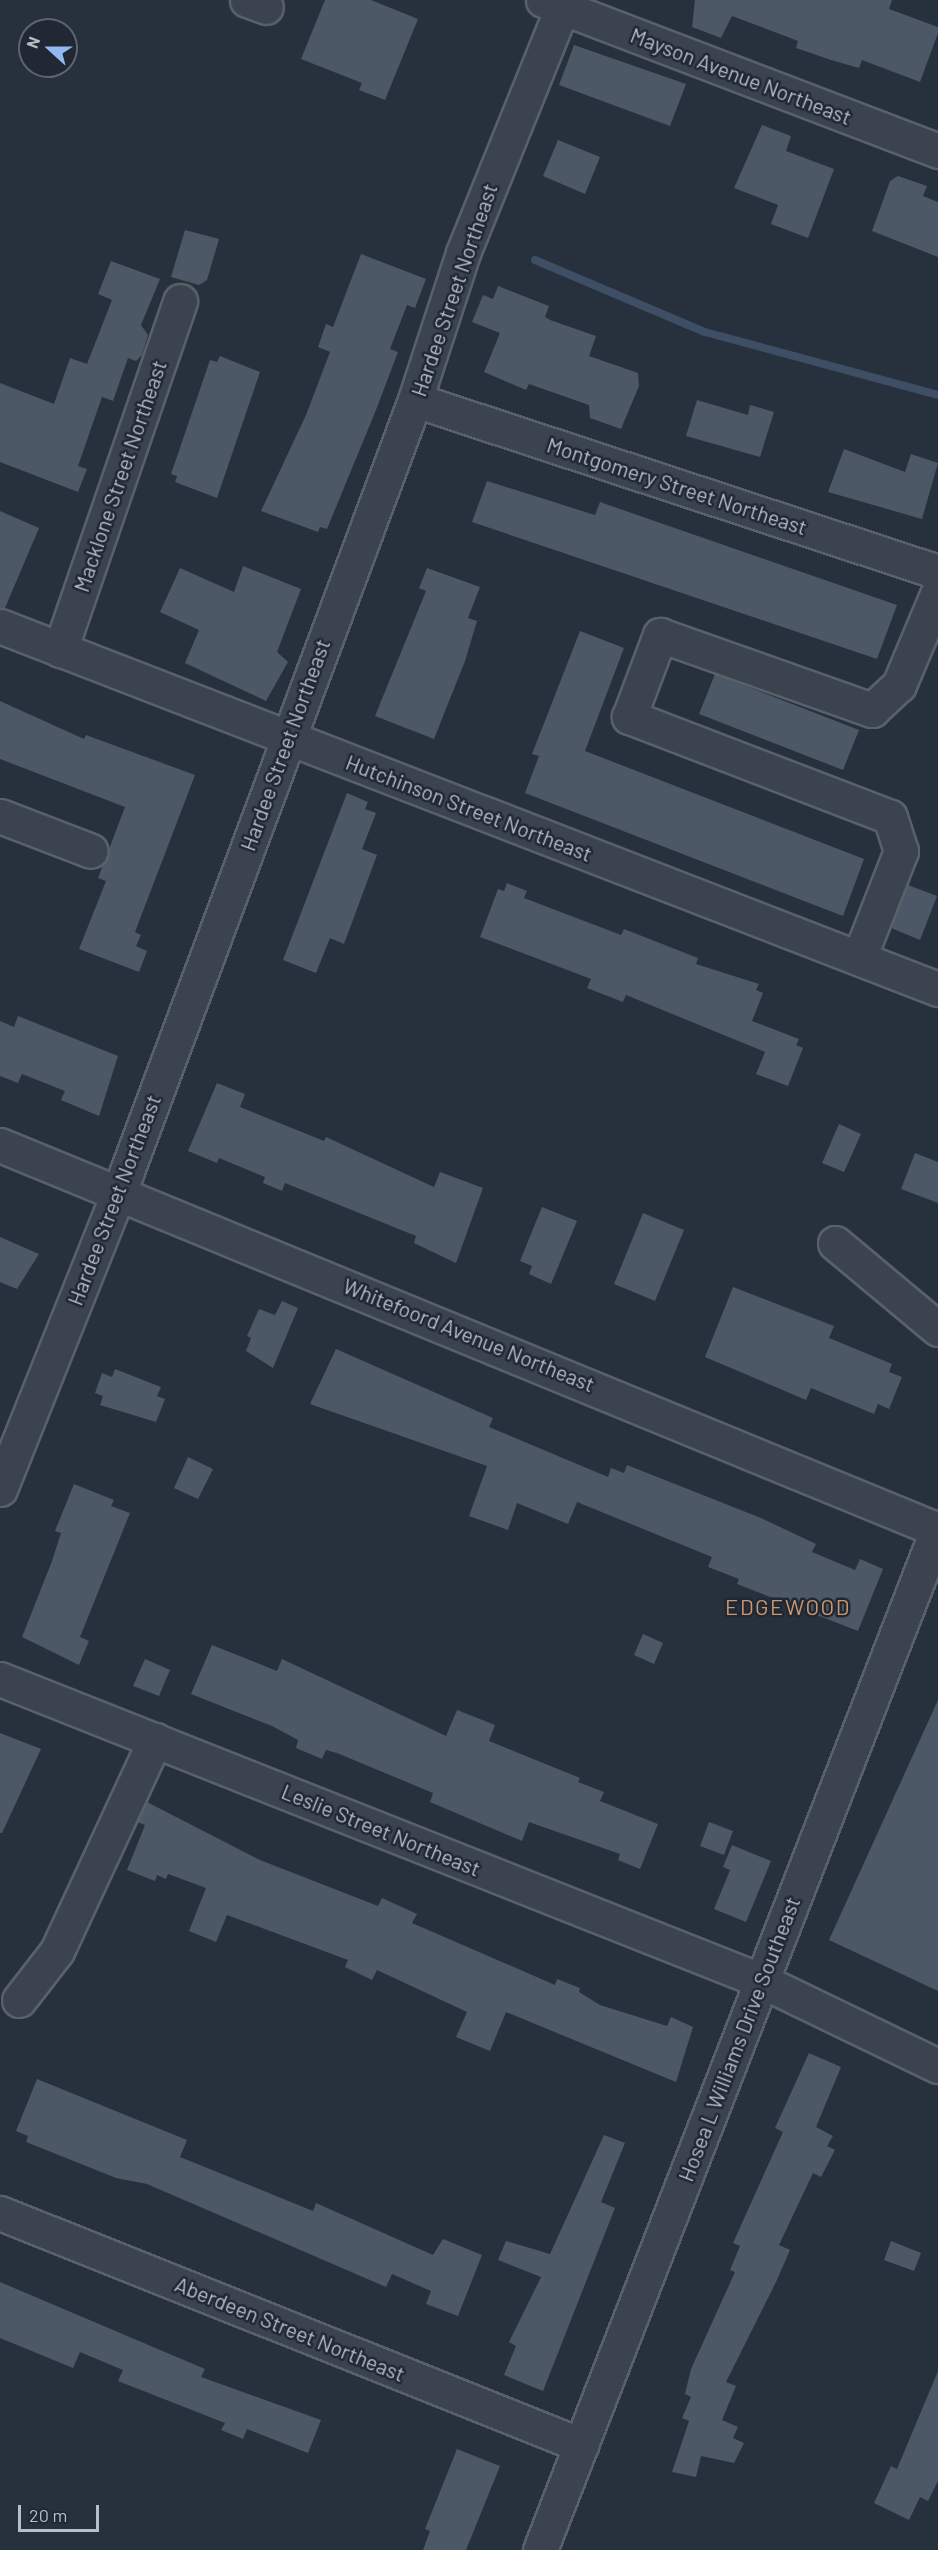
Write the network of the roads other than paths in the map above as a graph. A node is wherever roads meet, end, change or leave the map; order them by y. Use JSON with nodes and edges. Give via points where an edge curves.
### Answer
{"nodes":[{"id":1,"x":557,"y":2,"type":"edge"},
{"id":2,"x":938,"y":151,"type":"edge"},
{"id":3,"x":180,"y":301,"type":"dead end"},
{"id":4,"x":415,"y":400,"type":"junction"},
{"id":5,"x":938,"y":572,"type":"edge"},
{"id":6,"x":938,"y":592,"type":"edge"},
{"id":7,"x":0,"y":626,"type":"edge"},
{"id":8,"x":60,"y":650,"type":"junction"},
{"id":9,"x":287,"y":738,"type":"junction"},
{"id":10,"x":0,"y":816,"type":"edge"},
{"id":11,"x":91,"y":851,"type":"dead end"},
{"id":12,"x":859,"y":958,"type":"junction"},
{"id":13,"x":938,"y":988,"type":"edge"},
{"id":14,"x":0,"y":1145,"type":"edge"},
{"id":15,"x":119,"y":1192,"type":"junction"},
{"id":16,"x":835,"y":1243,"type":"dead end"},
{"id":17,"x":938,"y":1329,"type":"edge"},
{"id":18,"x":0,"y":1489,"type":"edge"},
{"id":19,"x":938,"y":1530,"type":"edge"},
{"id":20,"x":0,"y":1679,"type":"edge"},
{"id":21,"x":154,"y":1740,"type":"junction"},
{"id":22,"x":762,"y":1981,"type":"junction"},
{"id":23,"x":18,"y":2000,"type":"dead end"},
{"id":24,"x":938,"y":2066,"type":"edge"},
{"id":25,"x":0,"y":2213,"type":"edge"},
{"id":26,"x":581,"y":2445,"type":"junction"},
{"id":27,"x":540,"y":2550,"type":"edge"}],
"edges":[{"from":1,"to":2,"type":"street","name":"Mayson Avenue Northeast"},
{"from":1,"to":4,"type":"street","name":"Hardee Street Northeast","via":[[463,253]]},
{"from":3,"to":8,"type":"street","name":"Macklone Street Northeast"},
{"from":4,"to":5,"type":"street","name":"Montgomery Street Northeast"},
{"from":4,"to":9,"type":"street","name":"Hardee Street Northeast"},
{"from":6,"to":12,"type":"street","via":[[899,685],[872,710],[660,635],[629,717],[890,817],[901,851]]},
{"from":7,"to":8,"type":"street","name":"Hutchinson Street Northeast"},
{"from":8,"to":9,"type":"street","name":"Hutchinson Street Northeast"},
{"from":9,"to":12,"type":"street","name":"Hutchinson Street Northeast"},
{"from":9,"to":15,"type":"street","name":"Hardee Street Northeast"},
{"from":10,"to":11,"type":"street"},
{"from":12,"to":13,"type":"street","name":"Hutchinson Street Northeast"},
{"from":14,"to":15,"type":"street","name":"Whitefoord Avenue Northeast"},
{"from":15,"to":18,"type":"street","name":"Hardee Street Northeast"},
{"from":15,"to":19,"type":"street","name":"Whitefoord Avenue Northeast"},
{"from":16,"to":17,"type":"street"},
{"from":19,"to":22,"type":"street","name":"Hosea L Williams Drive Southeast"},
{"from":20,"to":21,"type":"street","name":"Leslie Street Northeast"},
{"from":21,"to":22,"type":"street","name":"Leslie Street Northeast"},
{"from":21,"to":23,"type":"street","via":[[57,1951]]},
{"from":22,"to":24,"type":"street","name":"Leslie Street Northeast"},
{"from":22,"to":26,"type":"street","name":"Hosea L Williams Drive Southeast"},
{"from":25,"to":26,"type":"street","name":"Aberdeen Street Northeast"},
{"from":26,"to":27,"type":"street","name":"Hosea L Williams Drive Southeast"}]}
